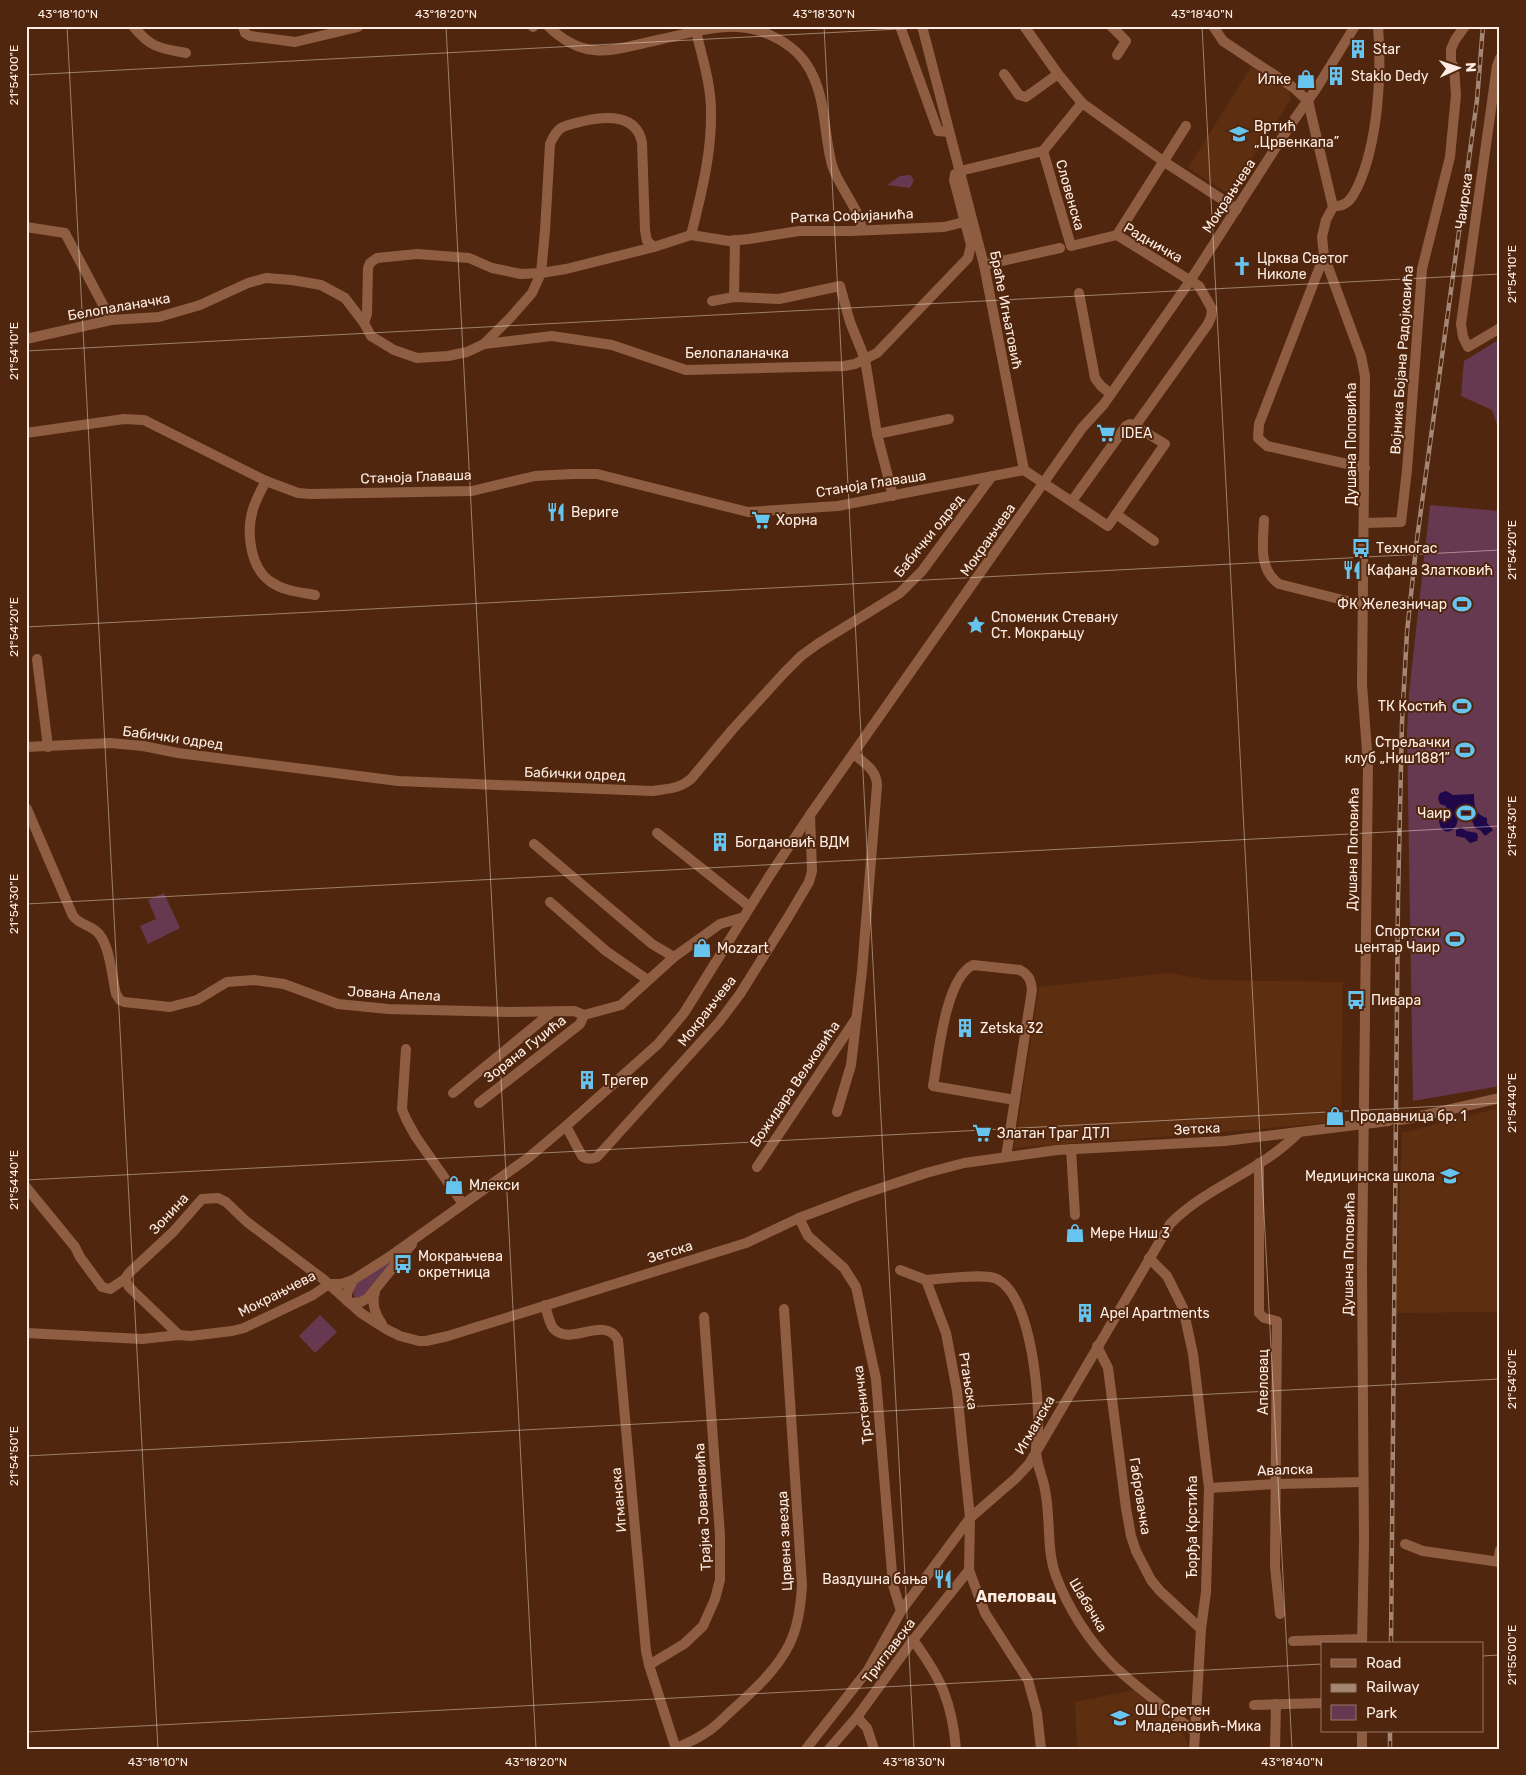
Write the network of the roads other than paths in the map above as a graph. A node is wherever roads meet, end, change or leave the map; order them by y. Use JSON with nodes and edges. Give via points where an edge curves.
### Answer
{"nodes":[{"id":1,"x":133,"y":26,"type":"edge"},
{"id":2,"x":243,"y":26,"type":"edge"},
{"id":3,"x":548,"y":26,"type":"edge"},
{"id":4,"x":900,"y":26,"type":"edge"},
{"id":5,"x":922,"y":26,"type":"edge"},
{"id":6,"x":1024,"y":26,"type":"edge"},
{"id":7,"x":1111,"y":26,"type":"edge"},
{"id":8,"x":1213,"y":26,"type":"edge"},
{"id":9,"x":1355,"y":26,"type":"edge"},
{"id":10,"x":1378,"y":26,"type":"edge"},
{"id":11,"x":1465,"y":26,"type":"edge"},
{"id":12,"x":358,"y":27,"type":"edge"},
{"id":13,"x":696,"y":31,"type":"junction"},
{"id":14,"x":186,"y":53,"type":"dead end"},
{"id":15,"x":1117,"y":55,"type":"dead end"},
{"id":16,"x":1500,"y":58,"type":"edge"},
{"id":17,"x":1004,"y":74,"type":"dead end"},
{"id":18,"x":1058,"y":74,"type":"junction"},
{"id":19,"x":1308,"y":101,"type":"junction"},
{"id":20,"x":1082,"y":103,"type":"junction"},
{"id":21,"x":1186,"y":126,"type":"dead end"},
{"id":22,"x":949,"y":132,"type":"junction"},
{"id":23,"x":1043,"y":151,"type":"junction"},
{"id":24,"x":1163,"y":162,"type":"junction"},
{"id":25,"x":960,"y":171,"type":"junction"},
{"id":26,"x":1333,"y":206,"type":"junction"},
{"id":27,"x":1238,"y":209,"type":"junction"},
{"id":28,"x":964,"y":222,"type":"junction"},
{"id":29,"x":26,"y":227,"type":"edge"},
{"id":30,"x":862,"y":230,"type":"junction"},
{"id":31,"x":1116,"y":235,"type":"junction"},
{"id":32,"x":692,"y":236,"type":"junction"},
{"id":33,"x":735,"y":240,"type":"junction"},
{"id":34,"x":1071,"y":246,"type":"joint"},
{"id":35,"x":654,"y":247,"type":"junction"},
{"id":36,"x":1060,"y":248,"type":"dead end"},
{"id":37,"x":1324,"y":256,"type":"junction"},
{"id":38,"x":984,"y":265,"type":"junction"},
{"id":39,"x":541,"y":273,"type":"junction"},
{"id":40,"x":1190,"y":281,"type":"junction"},
{"id":41,"x":1079,"y":292,"type":"dead end"},
{"id":42,"x":734,"y":297,"type":"junction"},
{"id":43,"x":712,"y":302,"type":"dead end"},
{"id":44,"x":111,"y":320,"type":"junction"},
{"id":45,"x":364,"y":323,"type":"junction"},
{"id":46,"x":1500,"y":328,"type":"edge"},
{"id":47,"x":26,"y":339,"type":"edge"},
{"id":48,"x":484,"y":344,"type":"junction"},
{"id":49,"x":866,"y":359,"type":"junction"},
{"id":50,"x":1111,"y":394,"type":"junction"},
{"id":51,"x":949,"y":419,"type":"dead end"},
{"id":52,"x":1135,"y":426,"type":"junction"},
{"id":53,"x":26,"y":433,"type":"edge"},
{"id":54,"x":877,"y":434,"type":"junction"},
{"id":55,"x":1365,"y":468,"type":"junction"},
{"id":56,"x":1024,"y":470,"type":"junction"},
{"id":57,"x":992,"y":476,"type":"junction"},
{"id":58,"x":266,"y":481,"type":"junction"},
{"id":59,"x":1044,"y":483,"type":"junction"},
{"id":60,"x":893,"y":496,"type":"junction"},
{"id":61,"x":1072,"y":501,"type":"junction"},
{"id":62,"x":1116,"y":514,"type":"junction"},
{"id":63,"x":1264,"y":520,"type":"dead end"},
{"id":64,"x":1364,"y":523,"type":"junction"},
{"id":65,"x":1154,"y":541,"type":"dead end"},
{"id":66,"x":315,"y":595,"type":"dead end"},
{"id":67,"x":1363,"y":605,"type":"junction"},
{"id":68,"x":37,"y":659,"type":"dead end"},
{"id":69,"x":26,"y":747,"type":"edge"},
{"id":70,"x":48,"y":747,"type":"junction"},
{"id":71,"x":854,"y":754,"type":"junction"},
{"id":72,"x":27,"y":809,"type":"edge"},
{"id":73,"x":810,"y":815,"type":"junction"},
{"id":74,"x":657,"y":833,"type":"dead end"},
{"id":75,"x":534,"y":844,"type":"dead end"},
{"id":76,"x":550,"y":902,"type":"dead end"},
{"id":77,"x":750,"y":907,"type":"junction"},
{"id":78,"x":744,"y":917,"type":"junction"},
{"id":79,"x":674,"y":957,"type":"junction"},
{"id":80,"x":648,"y":980,"type":"junction"},
{"id":81,"x":552,"y":1012,"type":"junction"},
{"id":82,"x":584,"y":1015,"type":"junction"},
{"id":83,"x":857,"y":1017,"type":"junction"},
{"id":84,"x":406,"y":1049,"type":"dead end"},
{"id":85,"x":453,"y":1093,"type":"dead end"},
{"id":86,"x":1500,"y":1098,"type":"edge"},
{"id":87,"x":1015,"y":1100,"type":"junction"},
{"id":88,"x":479,"y":1103,"type":"dead end"},
{"id":89,"x":837,"y":1112,"type":"dead end"},
{"id":90,"x":1364,"y":1123,"type":"junction"},
{"id":91,"x":566,"y":1126,"type":"junction"},
{"id":92,"x":1299,"y":1132,"type":"junction"},
{"id":93,"x":1070,"y":1149,"type":"junction"},
{"id":94,"x":1006,"y":1157,"type":"junction"},
{"id":95,"x":1259,"y":1163,"type":"junction"},
{"id":96,"x":757,"y":1167,"type":"dead end"},
{"id":97,"x":26,"y":1187,"type":"edge"},
{"id":98,"x":463,"y":1204,"type":"junction"},
{"id":99,"x":1075,"y":1215,"type":"dead end"},
{"id":100,"x":799,"y":1218,"type":"junction"},
{"id":101,"x":419,"y":1236,"type":"junction"},
{"id":102,"x":1149,"y":1258,"type":"junction"},
{"id":103,"x":900,"y":1270,"type":"dead end"},
{"id":104,"x":125,"y":1280,"type":"junction"},
{"id":105,"x":353,"y":1280,"type":"junction"},
{"id":106,"x":926,"y":1280,"type":"junction"},
{"id":107,"x":329,"y":1284,"type":"junction"},
{"id":108,"x":374,"y":1292,"type":"junction"},
{"id":109,"x":349,"y":1302,"type":"junction"},
{"id":110,"x":545,"y":1305,"type":"junction"},
{"id":111,"x":784,"y":1309,"type":"dead end"},
{"id":112,"x":704,"y":1317,"type":"dead end"},
{"id":113,"x":386,"y":1329,"type":"junction"},
{"id":114,"x":26,"y":1333,"type":"edge"},
{"id":115,"x":179,"y":1334,"type":"junction"},
{"id":116,"x":1097,"y":1346,"type":"junction"},
{"id":117,"x":1036,"y":1450,"type":"junction"},
{"id":118,"x":1362,"y":1482,"type":"junction"},
{"id":119,"x":1276,"y":1484,"type":"junction"},
{"id":120,"x":1209,"y":1488,"type":"junction"},
{"id":121,"x":970,"y":1518,"type":"junction"},
{"id":122,"x":1404,"y":1544,"type":"dead end"},
{"id":123,"x":1500,"y":1550,"type":"edge"},
{"id":124,"x":1499,"y":1562,"type":"edge"},
{"id":125,"x":970,"y":1570,"type":"junction"},
{"id":126,"x":901,"y":1611,"type":"junction"},
{"id":127,"x":1280,"y":1614,"type":"dead end"},
{"id":128,"x":1201,"y":1629,"type":"junction"},
{"id":129,"x":913,"y":1640,"type":"junction"},
{"id":130,"x":1293,"y":1641,"type":"dead end"},
{"id":131,"x":1362,"y":1642,"type":"edge"},
{"id":132,"x":649,"y":1665,"type":"junction"},
{"id":133,"x":1321,"y":1703,"type":"edge"},
{"id":134,"x":1276,"y":1704,"type":"junction"},
{"id":135,"x":1254,"y":1705,"type":"dead end"},
{"id":136,"x":857,"y":1717,"type":"junction"},
{"id":137,"x":1195,"y":1732,"type":"junction"},
{"id":138,"x":1362,"y":1732,"type":"edge"},
{"id":139,"x":676,"y":1748,"type":"edge"},
{"id":140,"x":806,"y":1749,"type":"edge"},
{"id":141,"x":829,"y":1749,"type":"edge"},
{"id":142,"x":874,"y":1749,"type":"edge"},
{"id":143,"x":956,"y":1749,"type":"edge"},
{"id":144,"x":1041,"y":1749,"type":"edge"},
{"id":145,"x":1194,"y":1749,"type":"edge"},
{"id":146,"x":1275,"y":1749,"type":"edge"},
{"id":147,"x":1362,"y":1749,"type":"edge"}],
"edges":[{"from":1,"to":14,"type":"street","via":[[151,45]]},
{"from":2,"to":12,"type":"street","via":[[245,34],[250,36],[295,42]]},
{"from":3,"to":13,"type":"street","via":[[575,45],[596,50],[624,48]]},
{"from":4,"to":22,"type":"street","via":[[938,131]]},
{"from":5,"to":22,"type":"street","name":"Браће Игњатовић"},
{"from":6,"to":18,"type":"street"},
{"from":7,"to":15,"type":"street","via":[[1126,41]]},
{"from":8,"to":19,"type":"street","via":[[1223,42],[1294,88]]},
{"from":9,"to":19,"type":"street","name":"Мокрањчева"},
{"from":10,"to":26,"type":"street","via":[[1378,98],[1369,158],[1354,194],[1345,204]]},
{"from":11,"to":64,"type":"street","name":"Војника Бојана Радојковића","via":[[1451,49],[1456,95],[1450,157],[1422,269],[1408,470],[1401,522]]},
{"from":13,"to":30,"type":"street","via":[[734,26],[753,29],[769,34],[797,52],[814,77],[833,166]]},
{"from":13,"to":32,"type":"street","via":[[707,81],[711,134]]},
{"from":16,"to":46,"type":"street","name":"Чаирска","via":[[1461,324],[1468,347]]},
{"from":17,"to":18,"type":"street","via":[[1019,95],[1026,97]]},
{"from":18,"to":20,"type":"street"},
{"from":19,"to":26,"type":"street"},
{"from":19,"to":27,"type":"street","name":"Мокрањчева"},
{"from":20,"to":23,"type":"street","name":"Словенска"},
{"from":20,"to":24,"type":"street"},
{"from":21,"to":24,"type":"street"},
{"from":22,"to":25,"type":"street","name":"Браће Игњатовић"},
{"from":23,"to":25,"type":"street","name":"Словенска"},
{"from":23,"to":34,"type":"street","name":"Словенска"},
{"from":24,"to":27,"type":"street"},
{"from":24,"to":31,"type":"street"},
{"from":25,"to":28,"type":"street","name":"Белопаланачка","via":[[954,180]]},
{"from":25,"to":38,"type":"street","name":"Браће Игњатовић"},
{"from":26,"to":37,"type":"street","name":"Душана Поповића","via":[[1322,237]]},
{"from":27,"to":40,"type":"street","name":"Мокрањчева"},
{"from":28,"to":30,"type":"street","name":"Ратка Софијанића","via":[[944,227]]},
{"from":28,"to":49,"type":"street","name":"Белопаланачка","via":[[971,245],[968,258],[888,343]]},
{"from":29,"to":44,"type":"street","via":[[65,233]]},
{"from":30,"to":33,"type":"street","name":"Ратка Софијанића","via":[[799,231]]},
{"from":31,"to":34,"type":"street","name":"Радничка"},
{"from":31,"to":40,"type":"street","name":"Радничка"},
{"from":32,"to":33,"type":"street","name":"Ратка Софијанића"},
{"from":32,"to":35,"type":"street","name":"Ратка Софијанића"},
{"from":33,"to":42,"type":"street"},
{"from":35,"to":39,"type":"street","name":"Ратка Софијанића"},
{"from":35,"to":39,"type":"street","via":[[647,241],[645,230],[640,132],[623,119],[601,117],[572,123],[560,128],[550,144]]},
{"from":36,"to":38,"type":"street"},
{"from":37,"to":55,"type":"street","name":"Душана Поповића","via":[[1362,356]]},
{"from":37,"to":55,"type":"street","via":[[1259,424],[1258,438],[1267,446]]},
{"from":38,"to":56,"type":"street","name":"Браће Игњатовић"},
{"from":39,"to":45,"type":"street","name":"Ратка Софијанића","via":[[521,274],[492,268],[469,258],[445,255],[377,258],[368,268]]},
{"from":39,"to":48,"type":"street","via":[[532,294]]},
{"from":40,"to":50,"type":"street","name":"Мокрањчева"},
{"from":40,"to":52,"type":"street","via":[[1199,286],[1210,304],[1212,313],[1208,324]]},
{"from":41,"to":50,"type":"street","via":[[1096,378]]},
{"from":42,"to":43,"type":"street"},
{"from":42,"to":49,"type":"street","via":[[778,299],[840,286],[850,322]]},
{"from":44,"to":45,"type":"street","name":"Белопаланачка","via":[[159,317],[200,305],[266,278],[321,285],[344,298]]},
{"from":44,"to":47,"type":"street","name":"Белопаланачка"},
{"from":45,"to":48,"type":"street","name":"Белопаланачка","via":[[372,336],[394,350],[417,358],[448,356]]},
{"from":48,"to":49,"type":"street","name":"Белопаланачка","via":[[552,336],[568,338],[612,345],[686,370],[844,366]]},
{"from":49,"to":54,"type":"street"},
{"from":50,"to":59,"type":"street","name":"Мокрањчева","via":[[1082,428]]},
{"from":51,"to":54,"type":"street"},
{"from":52,"to":61,"type":"street","via":[[1126,426]]},
{"from":52,"to":62,"type":"street","via":[[1165,444]]},
{"from":53,"to":58,"type":"street","name":"Станоја Главаша","via":[[124,418],[144,420]]},
{"from":54,"to":60,"type":"street"},
{"from":55,"to":64,"type":"street","name":"Душана Поповића"},
{"from":56,"to":57,"type":"street","name":"Станоја Главаша"},
{"from":56,"to":59,"type":"street"},
{"from":57,"to":60,"type":"street","name":"Станоја Главаша"},
{"from":57,"to":70,"type":"street","name":"Бабички одред","via":[[922,571],[900,593],[801,656],[691,779],[675,788],[652,790],[398,781],[110,742]]},
{"from":58,"to":60,"type":"street","name":"Станоја Главаша","via":[[310,494],[472,491],[535,476],[597,474],[748,512],[838,506]]},
{"from":58,"to":66,"type":"street","via":[[257,496],[250,524],[256,562],[268,580],[276,585]]},
{"from":59,"to":61,"type":"street"},
{"from":59,"to":71,"type":"street","name":"Мокрањчева"},
{"from":61,"to":62,"type":"street","via":[[1108,526]]},
{"from":62,"to":65,"type":"street"},
{"from":63,"to":67,"type":"street","via":[[1263,556],[1271,578],[1279,584]]},
{"from":64,"to":67,"type":"street","name":"Душана Поповића"},
{"from":67,"to":90,"type":"street","name":"Душана Поповића","via":[[1362,685],[1368,764]]},
{"from":68,"to":70,"type":"street"},
{"from":69,"to":70,"type":"street","name":"Бабички одред"},
{"from":71,"to":73,"type":"street","name":"Мокрањчева"},
{"from":71,"to":83,"type":"street","name":"Божидара Вељковића","via":[[873,771],[877,780]]},
{"from":72,"to":81,"type":"street","name":"Јована Апела","via":[[73,916],[94,930],[103,941],[116,994],[124,1002],[170,1007],[197,1000],[227,982],[254,980],[284,984],[338,1004],[388,1009]]},
{"from":73,"to":77,"type":"street","name":"Мокрањчева"},
{"from":73,"to":91,"type":"street","name":"Мокрањчева","via":[[813,861],[809,882],[719,1022],[597,1157],[586,1159],[582,1156]]},
{"from":74,"to":77,"type":"street"},
{"from":75,"to":79,"type":"street","via":[[652,944]]},
{"from":76,"to":80,"type":"street","via":[[606,952]]},
{"from":77,"to":78,"type":"street","name":"Мокрањчева"},
{"from":78,"to":79,"type":"street","name":"Јована Апела","via":[[720,924]]},
{"from":78,"to":91,"type":"street","name":"Мокрањчева","via":[[684,1013],[658,1044]]},
{"from":79,"to":80,"type":"street","name":"Јована Апела"},
{"from":80,"to":82,"type":"street","name":"Јована Апела","via":[[621,1005]]},
{"from":81,"to":82,"type":"street","name":"Јована Апела","via":[[574,1011]]},
{"from":81,"to":85,"type":"street"},
{"from":82,"to":88,"type":"street","name":"Зорана Гуџића","via":[[580,1024]]},
{"from":83,"to":89,"type":"street","name":"Божидара Вељковића","via":[[851,1065]]},
{"from":83,"to":96,"type":"street","name":"Божидара Вељковића"},
{"from":84,"to":98,"type":"street","via":[[402,1103],[406,1119]]},
{"from":86,"to":90,"type":"street","name":"Зетска","via":[[1412,1118]]},
{"from":87,"to":87,"type":"street","via":[[1031,981],[1020,970],[973,965],[961,976],[948,1002],[934,1086]]},
{"from":87,"to":94,"type":"street"},
{"from":90,"to":92,"type":"street","name":"Зетска"},
{"from":90,"to":118,"type":"street","name":"Душана Поповића"},
{"from":91,"to":98,"type":"street","name":"Мокрањчева","via":[[528,1158]]},
{"from":92,"to":93,"type":"street","name":"Зетска","via":[[1225,1141]]},
{"from":92,"to":95,"type":"street","name":"Игманска","via":[[1285,1147]]},
{"from":93,"to":94,"type":"street","name":"Зетска"},
{"from":93,"to":99,"type":"street"},
{"from":94,"to":100,"type":"street","name":"Зетска","via":[[926,1173]]},
{"from":95,"to":102,"type":"street","name":"Игманска","via":[[1178,1216]]},
{"from":95,"to":119,"type":"street","name":"Апеловац","via":[[1259,1313],[1264,1318],[1277,1321]]},
{"from":97,"to":104,"type":"street","via":[[102,1287],[110,1289]]},
{"from":98,"to":101,"type":"street","name":"Мокрањчева"},
{"from":100,"to":110,"type":"street","name":"Зетска","via":[[746,1243]]},
{"from":100,"to":126,"type":"street","name":"Трстеничка","via":[[808,1236],[844,1268],[856,1288],[876,1378],[892,1585]]},
{"from":101,"to":105,"type":"street","name":"Мокрањчева"},
{"from":101,"to":108,"type":"street","name":"Мокрањчева"},
{"from":102,"to":116,"type":"street","name":"Игманска"},
{"from":102,"to":120,"type":"street","name":"Ђорђа Крстића","via":[[1167,1276],[1183,1308],[1193,1354]]},
{"from":103,"to":106,"type":"street"},
{"from":104,"to":107,"type":"street","name":"Зонина","via":[[202,1200],[218,1198]]},
{"from":104,"to":115,"type":"street"},
{"from":105,"to":107,"type":"street"},
{"from":105,"to":109,"type":"street","via":[[347,1293]]},
{"from":106,"to":117,"type":"street","via":[[985,1276],[998,1280],[1009,1290],[1020,1309],[1033,1351],[1038,1426]]},
{"from":106,"to":121,"type":"street","name":"Ртањска","via":[[946,1333],[957,1391]]},
{"from":107,"to":109,"type":"street","name":"Зонина"},
{"from":107,"to":115,"type":"street","name":"Мокрањчева","via":[[244,1328],[190,1336]]},
{"from":108,"to":109,"type":"street","name":"Мокрањчева","via":[[365,1301]]},
{"from":108,"to":113,"type":"street","via":[[374,1309]]},
{"from":109,"to":113,"type":"street","name":"Зетска"},
{"from":110,"to":113,"type":"street","name":"Зетска","via":[[426,1341],[408,1339]]},
{"from":110,"to":132,"type":"street","name":"Игманска","via":[[551,1326],[559,1332],[570,1335],[604,1330],[616,1335],[618,1340]]},
{"from":111,"to":139,"type":"street","name":"Црвена звезда","via":[[802,1585],[796,1627],[779,1662],[746,1697],[712,1729]]},
{"from":112,"to":132,"type":"street","name":"Трајка Јовановића","via":[[720,1535],[720,1580],[702,1626],[684,1644]]},
{"from":114,"to":115,"type":"street","name":"Мокрањчева","via":[[142,1338]]},
{"from":116,"to":117,"type":"street","name":"Игманска"},
{"from":116,"to":128,"type":"street","name":"Габровачка","via":[[1108,1368],[1126,1508],[1136,1551],[1160,1592]]},
{"from":117,"to":121,"type":"street","name":"Игманска","via":[[1016,1478]]},
{"from":117,"to":137,"type":"street","name":"Шабачка","via":[[1045,1490],[1055,1575],[1068,1601],[1093,1642],[1113,1664]]},
{"from":118,"to":119,"type":"street","name":"Авалска"},
{"from":118,"to":131,"type":"street","name":"Душана Поповића"},
{"from":119,"to":120,"type":"street","name":"Авалска"},
{"from":119,"to":127,"type":"street","name":"Апеловац","via":[[1275,1566]]},
{"from":120,"to":128,"type":"street","name":"Ђорђа Крстића","via":[[1206,1592]]},
{"from":121,"to":125,"type":"street","name":"Ртањска"},
{"from":121,"to":126,"type":"street","name":"Игманска"},
{"from":122,"to":124,"type":"street","via":[[1423,1551]]},
{"from":123,"to":124,"type":"street"},
{"from":125,"to":129,"type":"street","name":"Триглавска"},
{"from":125,"to":144,"type":"street","name":"Ртањска","via":[[985,1613],[1028,1680],[1037,1714]]},
{"from":126,"to":140,"type":"street","name":"Игманска","via":[[868,1670]]},
{"from":128,"to":137,"type":"street","name":"Ђорђа Крстића"},
{"from":129,"to":136,"type":"street","name":"Триглавска"},
{"from":129,"to":143,"type":"street","via":[[930,1663],[947,1696]]},
{"from":130,"to":131,"type":"street","name":"Душана Поповића"},
{"from":132,"to":139,"type":"street","name":"Игманска"},
{"from":133,"to":134,"type":"street"},
{"from":134,"to":135,"type":"street"},
{"from":134,"to":146,"type":"street"},
{"from":136,"to":141,"type":"street","name":"Триглавска"},
{"from":136,"to":142,"type":"street","via":[[867,1728]]},
{"from":137,"to":145,"type":"street","name":"Ђорђа Крстића"},
{"from":138,"to":147,"type":"street"}]}
